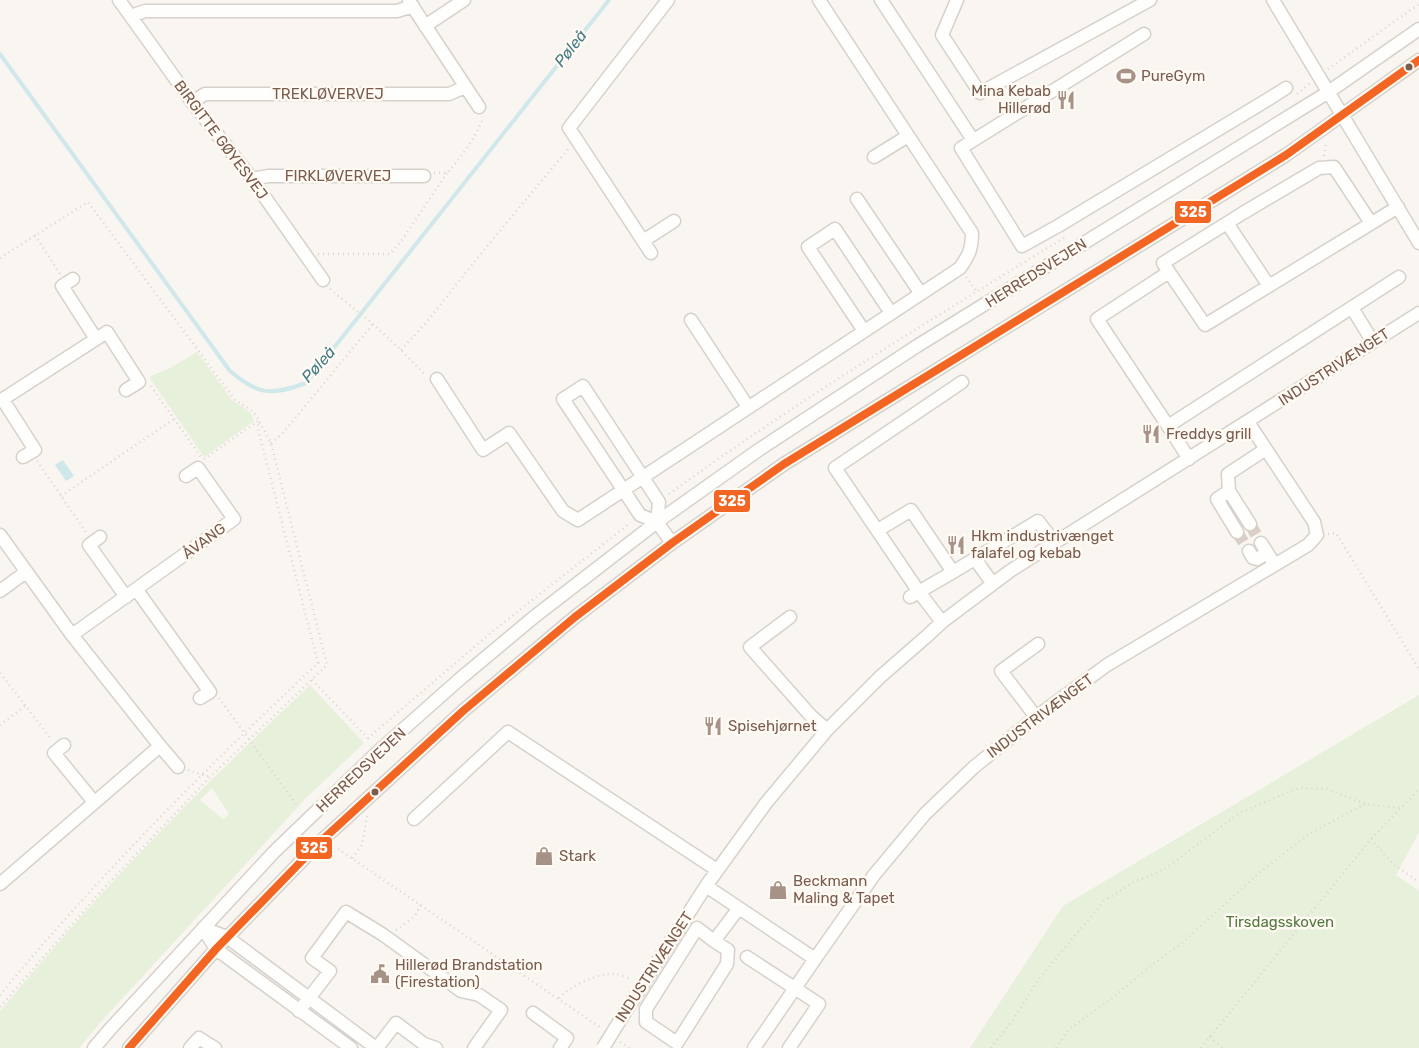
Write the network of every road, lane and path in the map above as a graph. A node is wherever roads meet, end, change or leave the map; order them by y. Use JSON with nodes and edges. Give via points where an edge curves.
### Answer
{"nodes":[{"id":1,"x":119,"y":0,"type":"edge"},
{"id":2,"x":464,"y":0,"type":"edge"},
{"id":3,"x":668,"y":0,"type":"edge"},
{"id":4,"x":819,"y":0,"type":"edge"},
{"id":5,"x":881,"y":0,"type":"edge"},
{"id":6,"x":957,"y":0,"type":"edge"},
{"id":7,"x":1150,"y":0,"type":"edge"},
{"id":8,"x":1273,"y":0,"type":"edge"},
{"id":9,"x":411,"y":3,"type":"edge"},
{"id":10,"x":131,"y":16,"type":"junction"},
{"id":11,"x":425,"y":26,"type":"junction"},
{"id":12,"x":1419,"y":29,"type":"edge"},
{"id":13,"x":1144,"y":34,"type":"dead end"},
{"id":14,"x":1419,"y":60,"type":"edge"},
{"id":15,"x":465,"y":87,"type":"junction"},
{"id":16,"x":1286,"y":88,"type":"dead end"},
{"id":17,"x":1327,"y":93,"type":"junction"},
{"id":18,"x":192,"y":102,"type":"junction"},
{"id":19,"x":479,"y":107,"type":"joint"},
{"id":20,"x":1343,"y":116,"type":"junction"},
{"id":21,"x":908,"y":136,"type":"junction"},
{"id":22,"x":576,"y":139,"type":"junction"},
{"id":23,"x":973,"y":140,"type":"junction"},
{"id":24,"x":874,"y":157,"type":"dead end"},
{"id":25,"x":447,"y":173,"type":"junction"},
{"id":26,"x":423,"y":176,"type":"joint"},
{"id":27,"x":252,"y":179,"type":"junction"},
{"id":28,"x":857,"y":199,"type":"dead end"},
{"id":29,"x":1398,"y":207,"type":"junction"},
{"id":30,"x":674,"y":221,"type":"dead end"},
{"id":31,"x":1227,"y":223,"type":"junction"},
{"id":32,"x":1371,"y":223,"type":"junction"},
{"id":33,"x":35,"y":235,"type":"junction"},
{"id":34,"x":643,"y":241,"type":"junction"},
{"id":35,"x":1419,"y":243,"type":"edge"},
{"id":36,"x":651,"y":254,"type":"dead end"},
{"id":37,"x":0,"y":258,"type":"edge"},
{"id":38,"x":310,"y":261,"type":"junction"},
{"id":39,"x":960,"y":268,"type":"junction"},
{"id":40,"x":1168,"y":272,"type":"junction"},
{"id":41,"x":1399,"y":277,"type":"dead end"},
{"id":42,"x":323,"y":280,"type":"joint"},
{"id":43,"x":70,"y":281,"type":"joint"},
{"id":44,"x":1269,"y":286,"type":"junction"},
{"id":45,"x":976,"y":292,"type":"dead end"},
{"id":46,"x":921,"y":294,"type":"junction"},
{"id":47,"x":1352,"y":308,"type":"junction"},
{"id":48,"x":892,"y":313,"type":"junction"},
{"id":49,"x":1419,"y":313,"type":"edge"},
{"id":50,"x":691,"y":320,"type":"dead end"},
{"id":51,"x":374,"y":324,"type":"junction"},
{"id":52,"x":864,"y":331,"type":"junction"},
{"id":53,"x":96,"y":339,"type":"junction"},
{"id":54,"x":1373,"y":342,"type":"junction"},
{"id":55,"x":401,"y":350,"type":"junction"},
{"id":56,"x":437,"y":379,"type":"joint"},
{"id":57,"x":139,"y":382,"type":"junction"},
{"id":58,"x":962,"y":382,"type":"dead end"},
{"id":59,"x":126,"y":390,"type":"dead end"},
{"id":60,"x":1,"y":401,"type":"edge"},
{"id":61,"x":748,"y":407,"type":"junction"},
{"id":62,"x":174,"y":419,"type":"junction"},
{"id":63,"x":258,"y":421,"type":"junction"},
{"id":64,"x":1248,"y":422,"type":"junction"},
{"id":65,"x":1168,"y":426,"type":"junction"},
{"id":66,"x":271,"y":443,"type":"junction"},
{"id":67,"x":1266,"y":449,"type":"junction"},
{"id":68,"x":27,"y":455,"type":"joint"},
{"id":69,"x":1190,"y":459,"type":"junction"},
{"id":70,"x":200,"y":464,"type":"junction"},
{"id":71,"x":186,"y":476,"type":"dead end"},
{"id":72,"x":642,"y":477,"type":"junction"},
{"id":73,"x":623,"y":490,"type":"junction"},
{"id":74,"x":1229,"y":491,"type":"junction"},
{"id":75,"x":61,"y":496,"type":"junction"},
{"id":76,"x":657,"y":522,"type":"junction"},
{"id":77,"x":1250,"y":524,"type":"tunnel mouth"},
{"id":78,"x":878,"y":530,"type":"junction"},
{"id":79,"x":1237,"y":532,"type":"tunnel mouth"},
{"id":80,"x":1317,"y":534,"type":"junction"},
{"id":81,"x":0,"y":535,"type":"edge"},
{"id":82,"x":96,"y":539,"type":"joint"},
{"id":83,"x":672,"y":543,"type":"junction"},
{"id":84,"x":1055,"y":543,"type":"junction"},
{"id":85,"x":1249,"y":551,"type":"dead end"},
{"id":86,"x":975,"y":559,"type":"junction"},
{"id":87,"x":1274,"y":565,"type":"junction"},
{"id":88,"x":26,"y":572,"type":"junction"},
{"id":89,"x":953,"y":572,"type":"junction"},
{"id":90,"x":993,"y":584,"type":"junction"},
{"id":91,"x":0,"y":591,"type":"edge"},
{"id":92,"x":131,"y":593,"type":"junction"},
{"id":93,"x":915,"y":594,"type":"junction"},
{"id":94,"x":790,"y":616,"type":"dead end"},
{"id":95,"x":942,"y":622,"type":"junction"},
{"id":96,"x":72,"y":635,"type":"junction"},
{"id":97,"x":1038,"y":644,"type":"dead end"},
{"id":98,"x":1419,"y":669,"type":"edge"},
{"id":99,"x":0,"y":673,"type":"edge"},
{"id":100,"x":205,"y":695,"type":"joint"},
{"id":101,"x":25,"y":706,"type":"junction"},
{"id":102,"x":1036,"y":717,"type":"junction"},
{"id":103,"x":0,"y":725,"type":"edge"},
{"id":104,"x":827,"y":730,"type":"junction"},
{"id":105,"x":244,"y":732,"type":"junction"},
{"id":106,"x":249,"y":739,"type":"junction"},
{"id":107,"x":160,"y":746,"type":"junction"},
{"id":108,"x":61,"y":747,"type":"joint"},
{"id":109,"x":178,"y":767,"type":"joint"},
{"id":110,"x":201,"y":774,"type":"junction"},
{"id":111,"x":210,"y":777,"type":"junction"},
{"id":112,"x":1419,"y":789,"type":"edge"},
{"id":113,"x":94,"y":802,"type":"junction"},
{"id":114,"x":296,"y":804,"type":"dead end"},
{"id":115,"x":1365,"y":804,"type":"junction"},
{"id":116,"x":1400,"y":808,"type":"junction"},
{"id":117,"x":372,"y":812,"type":"dead end"},
{"id":118,"x":414,"y":818,"type":"dead end"},
{"id":119,"x":1371,"y":839,"type":"junction"},
{"id":120,"x":338,"y":848,"type":"dead end"},
{"id":121,"x":352,"y":858,"type":"junction"},
{"id":122,"x":718,"y":870,"type":"junction"},
{"id":123,"x":1419,"y":882,"type":"edge"},
{"id":124,"x":0,"y":884,"type":"edge"},
{"id":125,"x":706,"y":886,"type":"junction"},
{"id":126,"x":421,"y":905,"type":"junction"},
{"id":127,"x":739,"y":908,"type":"junction"},
{"id":128,"x":204,"y":928,"type":"junction"},
{"id":129,"x":227,"y":938,"type":"junction"},
{"id":130,"x":389,"y":939,"type":"junction"},
{"id":131,"x":714,"y":940,"type":"junction"},
{"id":132,"x":216,"y":949,"type":"junction"},
{"id":133,"x":747,"y":957,"type":"dead end"},
{"id":134,"x":815,"y":959,"type":"junction"},
{"id":135,"x":645,"y":984,"type":"junction"},
{"id":136,"x":795,"y":988,"type":"junction"},
{"id":137,"x":0,"y":995,"type":"edge"},
{"id":138,"x":309,"y":999,"type":"junction"},
{"id":139,"x":559,"y":999,"type":"junction"},
{"id":140,"x":633,"y":1000,"type":"junction"},
{"id":141,"x":0,"y":1007,"type":"edge"},
{"id":142,"x":646,"y":1009,"type":"junction"},
{"id":143,"x":299,"y":1011,"type":"junction"},
{"id":144,"x":533,"y":1013,"type":"dead end"},
{"id":145,"x":602,"y":1029,"type":"dead end"},
{"id":146,"x":1210,"y":1037,"type":"junction"},
{"id":147,"x":615,"y":1039,"type":"dead end"},
{"id":148,"x":94,"y":1048,"type":"edge"},
{"id":149,"x":129,"y":1048,"type":"edge"},
{"id":150,"x":190,"y":1048,"type":"edge"},
{"id":151,"x":215,"y":1048,"type":"edge"},
{"id":152,"x":351,"y":1048,"type":"edge"},
{"id":153,"x":376,"y":1048,"type":"edge"},
{"id":154,"x":436,"y":1048,"type":"edge"},
{"id":155,"x":474,"y":1048,"type":"edge"},
{"id":156,"x":560,"y":1048,"type":"edge"},
{"id":157,"x":603,"y":1048,"type":"edge"},
{"id":158,"x":629,"y":1048,"type":"edge"},
{"id":159,"x":754,"y":1048,"type":"edge"},
{"id":160,"x":789,"y":1048,"type":"edge"},
{"id":161,"x":991,"y":1048,"type":"edge"},
{"id":162,"x":1056,"y":1048,"type":"edge"},
{"id":163,"x":1201,"y":1048,"type":"edge"},
{"id":164,"x":1222,"y":1048,"type":"edge"}],
"edges":[{"from":1,"to":10,"type":"street","name":"BIRGITTE GØYESVEJ"},
{"from":2,"to":11,"type":"street"},
{"from":3,"to":22,"type":"street","via":[[570,128]]},
{"from":4,"to":21,"type":"street"},
{"from":5,"to":23,"type":"street"},
{"from":6,"to":7,"type":"street","via":[[942,35],[980,92]]},
{"from":8,"to":17,"type":"street"},
{"from":9,"to":10,"type":"street","via":[[397,11],[145,11]]},
{"from":9,"to":11,"type":"street"},
{"from":10,"to":18,"type":"street","name":"BIRGITTE GØYESVEJ"},
{"from":11,"to":15,"type":"street"},
{"from":12,"to":17,"type":"street","name":"HERREDSVEJEN"},
{"from":13,"to":23,"type":"street"},
{"from":14,"to":20,"type":"street","name":"HERREDSVEJEN"},
{"from":15,"to":18,"type":"street","name":"TREKLØVERVEJ","via":[[450,94],[206,94]]},
{"from":15,"to":19,"type":"street"},
{"from":16,"to":23,"type":"street","via":[[1022,246],[961,148]]},
{"from":17,"to":20,"type":"street"},
{"from":17,"to":76,"type":"street","name":"HERREDSVEJEN","via":[[917,346],[760,449]]},
{"from":18,"to":27,"type":"street","name":"BIRGITTE GØYESVEJ"},
{"from":19,"to":25,"type":"path","via":[[483,117],[475,135]]},
{"from":20,"to":29,"type":"street"},
{"from":20,"to":83,"type":"street","name":"HERREDSVEJEN","via":[[1286,156],[784,464]]},
{"from":21,"to":24,"type":"street"},
{"from":21,"to":39,"type":"street","via":[[972,234],[972,246]]},
{"from":22,"to":34,"type":"street"},
{"from":22,"to":55,"type":"path"},
{"from":25,"to":26,"type":"path","via":[[425,173]]},
{"from":25,"to":38,"type":"path","via":[[390,254],[322,254]]},
{"from":26,"to":27,"type":"street","name":"FIRKLØVERVEJ","via":[[268,176]]},
{"from":27,"to":38,"type":"street","name":"BIRGITTE GØYESVEJ"},
{"from":28,"to":46,"type":"street"},
{"from":29,"to":32,"type":"street"},
{"from":29,"to":35,"type":"street"},
{"from":30,"to":34,"type":"street"},
{"from":31,"to":32,"type":"street","via":[[1319,168],[1334,167]]},
{"from":31,"to":40,"type":"street","via":[[1163,263]]},
{"from":31,"to":44,"type":"street"},
{"from":32,"to":44,"type":"street"},
{"from":33,"to":37,"type":"path"},
{"from":33,"to":43,"type":"path"},
{"from":33,"to":63,"type":"path","via":[[88,202],[235,400],[254,412]]},
{"from":34,"to":36,"type":"street"},
{"from":38,"to":42,"type":"street","name":"BIRGITTE GØYESVEJ"},
{"from":39,"to":45,"type":"path"},
{"from":39,"to":46,"type":"street"},
{"from":40,"to":44,"type":"street","via":[[1205,325]]},
{"from":40,"to":65,"type":"street","via":[[1097,319]]},
{"from":41,"to":47,"type":"street"},
{"from":42,"to":51,"type":"path"},
{"from":43,"to":53,"type":"street","via":[[62,286]]},
{"from":46,"to":48,"type":"street"},
{"from":47,"to":54,"type":"street"},
{"from":47,"to":65,"type":"street"},
{"from":48,"to":52,"type":"street"},
{"from":48,"to":52,"type":"street","via":[[835,229],[808,247]]},
{"from":49,"to":54,"type":"street","name":"INDUSTRIVÆNGET"},
{"from":50,"to":61,"type":"street"},
{"from":51,"to":55,"type":"path"},
{"from":51,"to":66,"type":"path"},
{"from":52,"to":61,"type":"street"},
{"from":53,"to":57,"type":"street","via":[[107,332]]},
{"from":53,"to":60,"type":"street"},
{"from":54,"to":64,"type":"street","name":"INDUSTRIVÆNGET"},
{"from":55,"to":56,"type":"path","via":[[427,377]]},
{"from":56,"to":73,"type":"street","via":[[483,450],[510,433],[563,511],[578,520]]},
{"from":57,"to":59,"type":"street"},
{"from":57,"to":62,"type":"path","via":[[146,379]]},
{"from":58,"to":78,"type":"street","via":[[835,468]]},
{"from":60,"to":68,"type":"street","via":[[35,450]]},
{"from":61,"to":72,"type":"street"},
{"from":62,"to":70,"type":"path"},
{"from":62,"to":75,"type":"path"},
{"from":63,"to":66,"type":"path"},
{"from":63,"to":70,"type":"path"},
{"from":63,"to":105,"type":"path","via":[[318,663]]},
{"from":64,"to":67,"type":"street"},
{"from":64,"to":69,"type":"street","name":"INDUSTRIVÆNGET"},
{"from":65,"to":69,"type":"street"},
{"from":66,"to":106,"type":"path","via":[[327,665]]},
{"from":67,"to":74,"type":"street","via":[[1228,474]]},
{"from":67,"to":80,"type":"street","via":[[1314,522]]},
{"from":68,"to":75,"type":"path"},
{"from":69,"to":84,"type":"street","name":"INDUSTRIVÆNGET"},
{"from":70,"to":71,"type":"street"},
{"from":70,"to":92,"type":"street","name":"ÅVANG","via":[[234,519]]},
{"from":72,"to":73,"type":"street"},
{"from":72,"to":73,"type":"street","via":[[583,386],[563,399]]},
{"from":72,"to":76,"type":"street","via":[[659,502]]},
{"from":73,"to":76,"type":"street","via":[[640,515]]},
{"from":74,"to":77,"type":"street"},
{"from":74,"to":79,"type":"street","via":[[1217,499]]},
{"from":75,"to":82,"type":"path"},
{"from":76,"to":83,"type":"street"},
{"from":76,"to":128,"type":"street","name":"HERREDSVEJEN","via":[[534,617],[404,729],[274,852]]},
{"from":78,"to":89,"type":"street","via":[[911,510]]},
{"from":78,"to":93,"type":"street"},
{"from":80,"to":87,"type":"street","name":"INDUSTRIVÆNGET","via":[[1308,545]]},
{"from":80,"to":98,"type":"path","via":[[1336,533]]},
{"from":81,"to":88,"type":"street"},
{"from":82,"to":92,"type":"street","via":[[89,545]]},
{"from":83,"to":129,"type":"street","name":"HERREDSVEJEN","via":[[575,617],[463,711],[319,843]]},
{"from":84,"to":86,"type":"street","via":[[1038,521]]},
{"from":84,"to":90,"type":"street","name":"INDUSTRIVÆNGET"},
{"from":85,"to":87,"type":"street","via":[[1257,559],[1264,548]]},
{"from":86,"to":89,"type":"street"},
{"from":86,"to":90,"type":"street"},
{"from":87,"to":102,"type":"street","name":"INDUSTRIVÆNGET","via":[[1107,665]]},
{"from":88,"to":91,"type":"street"},
{"from":88,"to":96,"type":"street"},
{"from":89,"to":93,"type":"street"},
{"from":90,"to":95,"type":"street","name":"INDUSTRIVÆNGET"},
{"from":92,"to":96,"type":"street","name":"ÅVANG"},
{"from":92,"to":100,"type":"street"},
{"from":93,"to":95,"type":"street"},
{"from":94,"to":104,"type":"street","via":[[750,647]]},
{"from":95,"to":104,"type":"street","name":"INDUSTRIVÆNGET"},
{"from":96,"to":107,"type":"street"},
{"from":97,"to":102,"type":"street","via":[[1001,671]]},
{"from":99,"to":101,"type":"path"},
{"from":100,"to":105,"type":"path","via":[[216,694]]},
{"from":101,"to":103,"type":"path"},
{"from":101,"to":108,"type":"path"},
{"from":102,"to":134,"type":"street","name":"INDUSTRIVÆNGET","via":[[974,767],[925,814],[874,875]]},
{"from":104,"to":122,"type":"street","name":"INDUSTRIVÆNGET","via":[[766,803]]},
{"from":105,"to":106,"type":"path"},
{"from":105,"to":110,"type":"path"},
{"from":106,"to":111,"type":"path"},
{"from":106,"to":114,"type":"path"},
{"from":107,"to":109,"type":"street"},
{"from":107,"to":113,"type":"street"},
{"from":108,"to":113,"type":"street","via":[[54,753]]},
{"from":109,"to":110,"type":"path"},
{"from":110,"to":111,"type":"path"},
{"from":110,"to":137,"type":"path","via":[[70,914]]},
{"from":111,"to":141,"type":"path","via":[[104,888]]},
{"from":112,"to":116,"type":"path"},
{"from":113,"to":124,"type":"street"},
{"from":115,"to":116,"type":"path"},
{"from":115,"to":161,"type":"path","via":[[1327,789],[1299,788],[1241,812],[1165,869],[1104,900],[1038,980]]},
{"from":115,"to":162,"type":"path","via":[[1309,834],[1259,873],[1181,944],[1069,1029]]},
{"from":116,"to":119,"type":"path"},
{"from":117,"to":121,"type":"path","via":[[366,817],[362,845]]},
{"from":118,"to":122,"type":"street","via":[[508,732]]},
{"from":119,"to":123,"type":"path","via":[[1394,865]]},
{"from":119,"to":146,"type":"path"},
{"from":120,"to":121,"type":"path"},
{"from":121,"to":126,"type":"path"},
{"from":122,"to":125,"type":"street","name":"INDUSTRIVÆNGET"},
{"from":125,"to":127,"type":"street"},
{"from":125,"to":135,"type":"street","name":"INDUSTRIVÆNGET"},
{"from":126,"to":130,"type":"path"},
{"from":126,"to":139,"type":"path"},
{"from":127,"to":131,"type":"street"},
{"from":127,"to":134,"type":"street"},
{"from":128,"to":129,"type":"street"},
{"from":128,"to":132,"type":"street"},
{"from":128,"to":148,"type":"street","name":"HERREDSVEJEN"},
{"from":129,"to":132,"type":"street","name":"HERREDSVEJEN"},
{"from":129,"to":138,"type":"street"},
{"from":130,"to":138,"type":"street","via":[[346,912],[312,958],[330,971]]},
{"from":130,"to":155,"type":"street","via":[[461,991],[479,995],[501,1010]]},
{"from":131,"to":142,"type":"street","via":[[697,928]]},
{"from":131,"to":142,"type":"street","via":[[728,950],[727,964],[677,1043],[646,1022]]},
{"from":132,"to":143,"type":"street"},
{"from":132,"to":149,"type":"street","name":"HERREDSVEJEN"},
{"from":133,"to":136,"type":"street"},
{"from":134,"to":136,"type":"street","name":"INDUSTRIVÆNGET"},
{"from":135,"to":139,"type":"path","via":[[615,974],[601,976],[577,984]]},
{"from":135,"to":140,"type":"street","name":"INDUSTRIVÆNGET"},
{"from":136,"to":159,"type":"street","name":"INDUSTRIVÆNGET"},
{"from":136,"to":160,"type":"street","via":[[819,1004]]},
{"from":138,"to":143,"type":"street"},
{"from":138,"to":153,"type":"street"},
{"from":139,"to":145,"type":"path"},
{"from":140,"to":142,"type":"street"},
{"from":140,"to":157,"type":"street","name":"INDUSTRIVÆNGET","bridge":true},
{"from":143,"to":152,"type":"street"},
{"from":144,"to":156,"type":"street","via":[[567,1038]]},
{"from":146,"to":163,"type":"path"},
{"from":146,"to":164,"type":"path"},
{"from":147,"to":158,"type":"path"},
{"from":150,"to":151,"type":"street","via":[[199,1038]]},
{"from":153,"to":154,"type":"street","via":[[396,1023],[424,1044]]}]}
